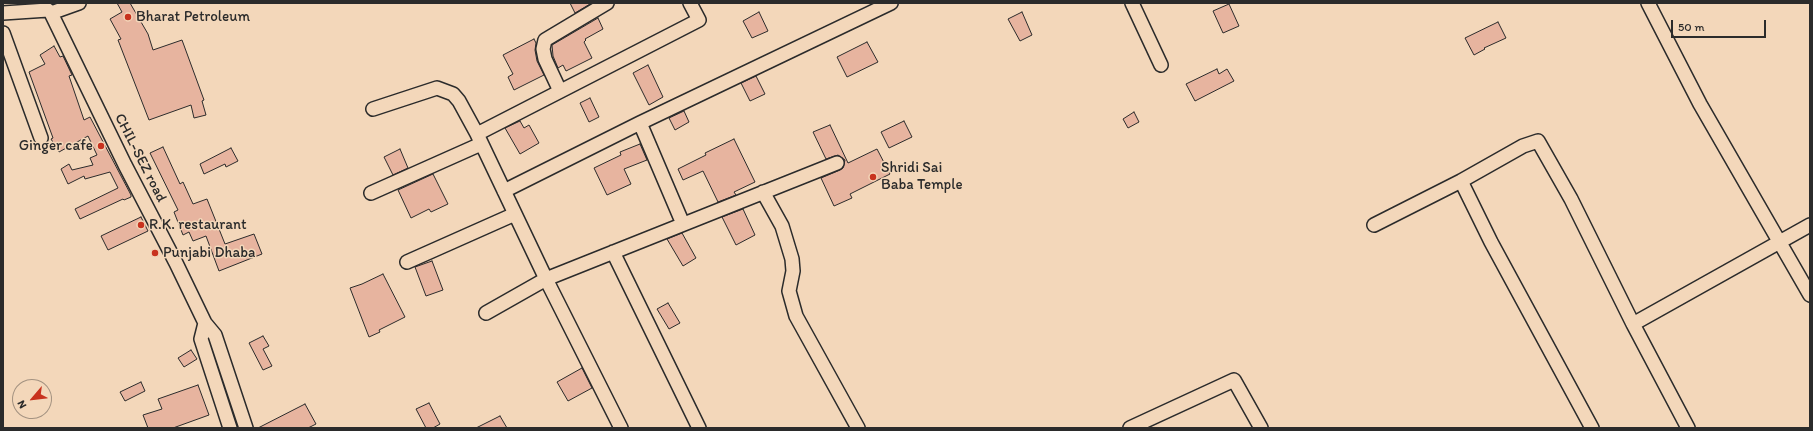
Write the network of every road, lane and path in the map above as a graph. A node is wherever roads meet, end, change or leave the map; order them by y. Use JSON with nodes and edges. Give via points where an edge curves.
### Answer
{"nodes":[{"id":1,"x":79,"y":3,"type":"edge"},
{"id":2,"x":607,"y":3,"type":"edge"},
{"id":3,"x":690,"y":3,"type":"edge"},
{"id":4,"x":891,"y":3,"type":"edge"},
{"id":5,"x":1132,"y":3,"type":"edge"},
{"id":6,"x":1648,"y":3,"type":"edge"},
{"id":7,"x":3,"y":13,"type":"edge"},
{"id":8,"x":51,"y":13,"type":"junction"},
{"id":9,"x":3,"y":33,"type":"edge"},
{"id":10,"x":1161,"y":65,"type":"dead end"},
{"id":11,"x":560,"y":91,"type":"junction"},
{"id":12,"x":373,"y":109,"type":"dead end"},
{"id":13,"x":640,"y":123,"type":"junction"},
{"id":14,"x":42,"y":138,"type":"dead end"},
{"id":15,"x":479,"y":139,"type":"junction"},
{"id":16,"x":837,"y":163,"type":"dead end"},
{"id":17,"x":1461,"y":181,"type":"junction"},
{"id":18,"x":504,"y":191,"type":"junction"},
{"id":19,"x":763,"y":192,"type":"junction"},
{"id":20,"x":370,"y":193,"type":"dead end"},
{"id":21,"x":515,"y":214,"type":"junction"},
{"id":22,"x":683,"y":224,"type":"junction"},
{"id":23,"x":1374,"y":225,"type":"dead end"},
{"id":24,"x":1810,"y":225,"type":"edge"},
{"id":25,"x":1778,"y":242,"type":"junction"},
{"id":26,"x":613,"y":252,"type":"junction"},
{"id":27,"x":407,"y":262,"type":"dead end"},
{"id":28,"x":546,"y":279,"type":"junction"},
{"id":29,"x":1810,"y":295,"type":"edge"},
{"id":30,"x":486,"y":313,"type":"dead end"},
{"id":31,"x":205,"y":323,"type":"junction"},
{"id":32,"x":1632,"y":324,"type":"junction"},
{"id":33,"x":619,"y":427,"type":"edge"},
{"id":34,"x":230,"y":428,"type":"edge"},
{"id":35,"x":246,"y":428,"type":"edge"},
{"id":36,"x":698,"y":428,"type":"edge"},
{"id":37,"x":858,"y":428,"type":"edge"},
{"id":38,"x":1130,"y":428,"type":"edge"},
{"id":39,"x":1260,"y":428,"type":"edge"},
{"id":40,"x":1592,"y":428,"type":"edge"},
{"id":41,"x":1688,"y":428,"type":"edge"}],
"edges":[{"from":1,"to":8,"type":"street"},
{"from":2,"to":11,"type":"street","via":[[545,40],[544,59]]},
{"from":3,"to":11,"type":"street","via":[[699,20]]},
{"from":4,"to":13,"type":"street"},
{"from":5,"to":10,"type":"street"},
{"from":6,"to":25,"type":"street","via":[[1700,104]]},
{"from":7,"to":8,"type":"street","via":[[48,10]]},
{"from":8,"to":31,"type":"street","name":"CHIL-SEZ road"},
{"from":9,"to":14,"type":"street"},
{"from":11,"to":15,"type":"street"},
{"from":12,"to":15,"type":"street","via":[[437,88],[452,94],[459,101]]},
{"from":13,"to":18,"type":"street"},
{"from":13,"to":22,"type":"street"},
{"from":15,"to":18,"type":"street"},
{"from":15,"to":20,"type":"street"},
{"from":16,"to":19,"type":"street"},
{"from":17,"to":23,"type":"street"},
{"from":17,"to":32,"type":"street","via":[[1522,146],[1538,141],[1571,199]]},
{"from":17,"to":40,"type":"street","via":[[1491,242]]},
{"from":18,"to":21,"type":"street"},
{"from":19,"to":22,"type":"street"},
{"from":19,"to":37,"type":"street","via":[[782,226],[792,259],[793,271],[788,291],[796,316]]},
{"from":21,"to":27,"type":"street"},
{"from":21,"to":28,"type":"street"},
{"from":22,"to":26,"type":"street"},
{"from":24,"to":25,"type":"street"},
{"from":25,"to":29,"type":"street"},
{"from":25,"to":32,"type":"street"},
{"from":26,"to":28,"type":"street"},
{"from":26,"to":36,"type":"street"},
{"from":28,"to":30,"type":"street"},
{"from":28,"to":33,"type":"street"},
{"from":31,"to":34,"type":"street","via":[[201,339]]},
{"from":31,"to":35,"type":"street","name":"CHIL-SEZ road","via":[[215,336]]},
{"from":32,"to":41,"type":"street"},
{"from":38,"to":39,"type":"street","via":[[1234,380]]}]}
